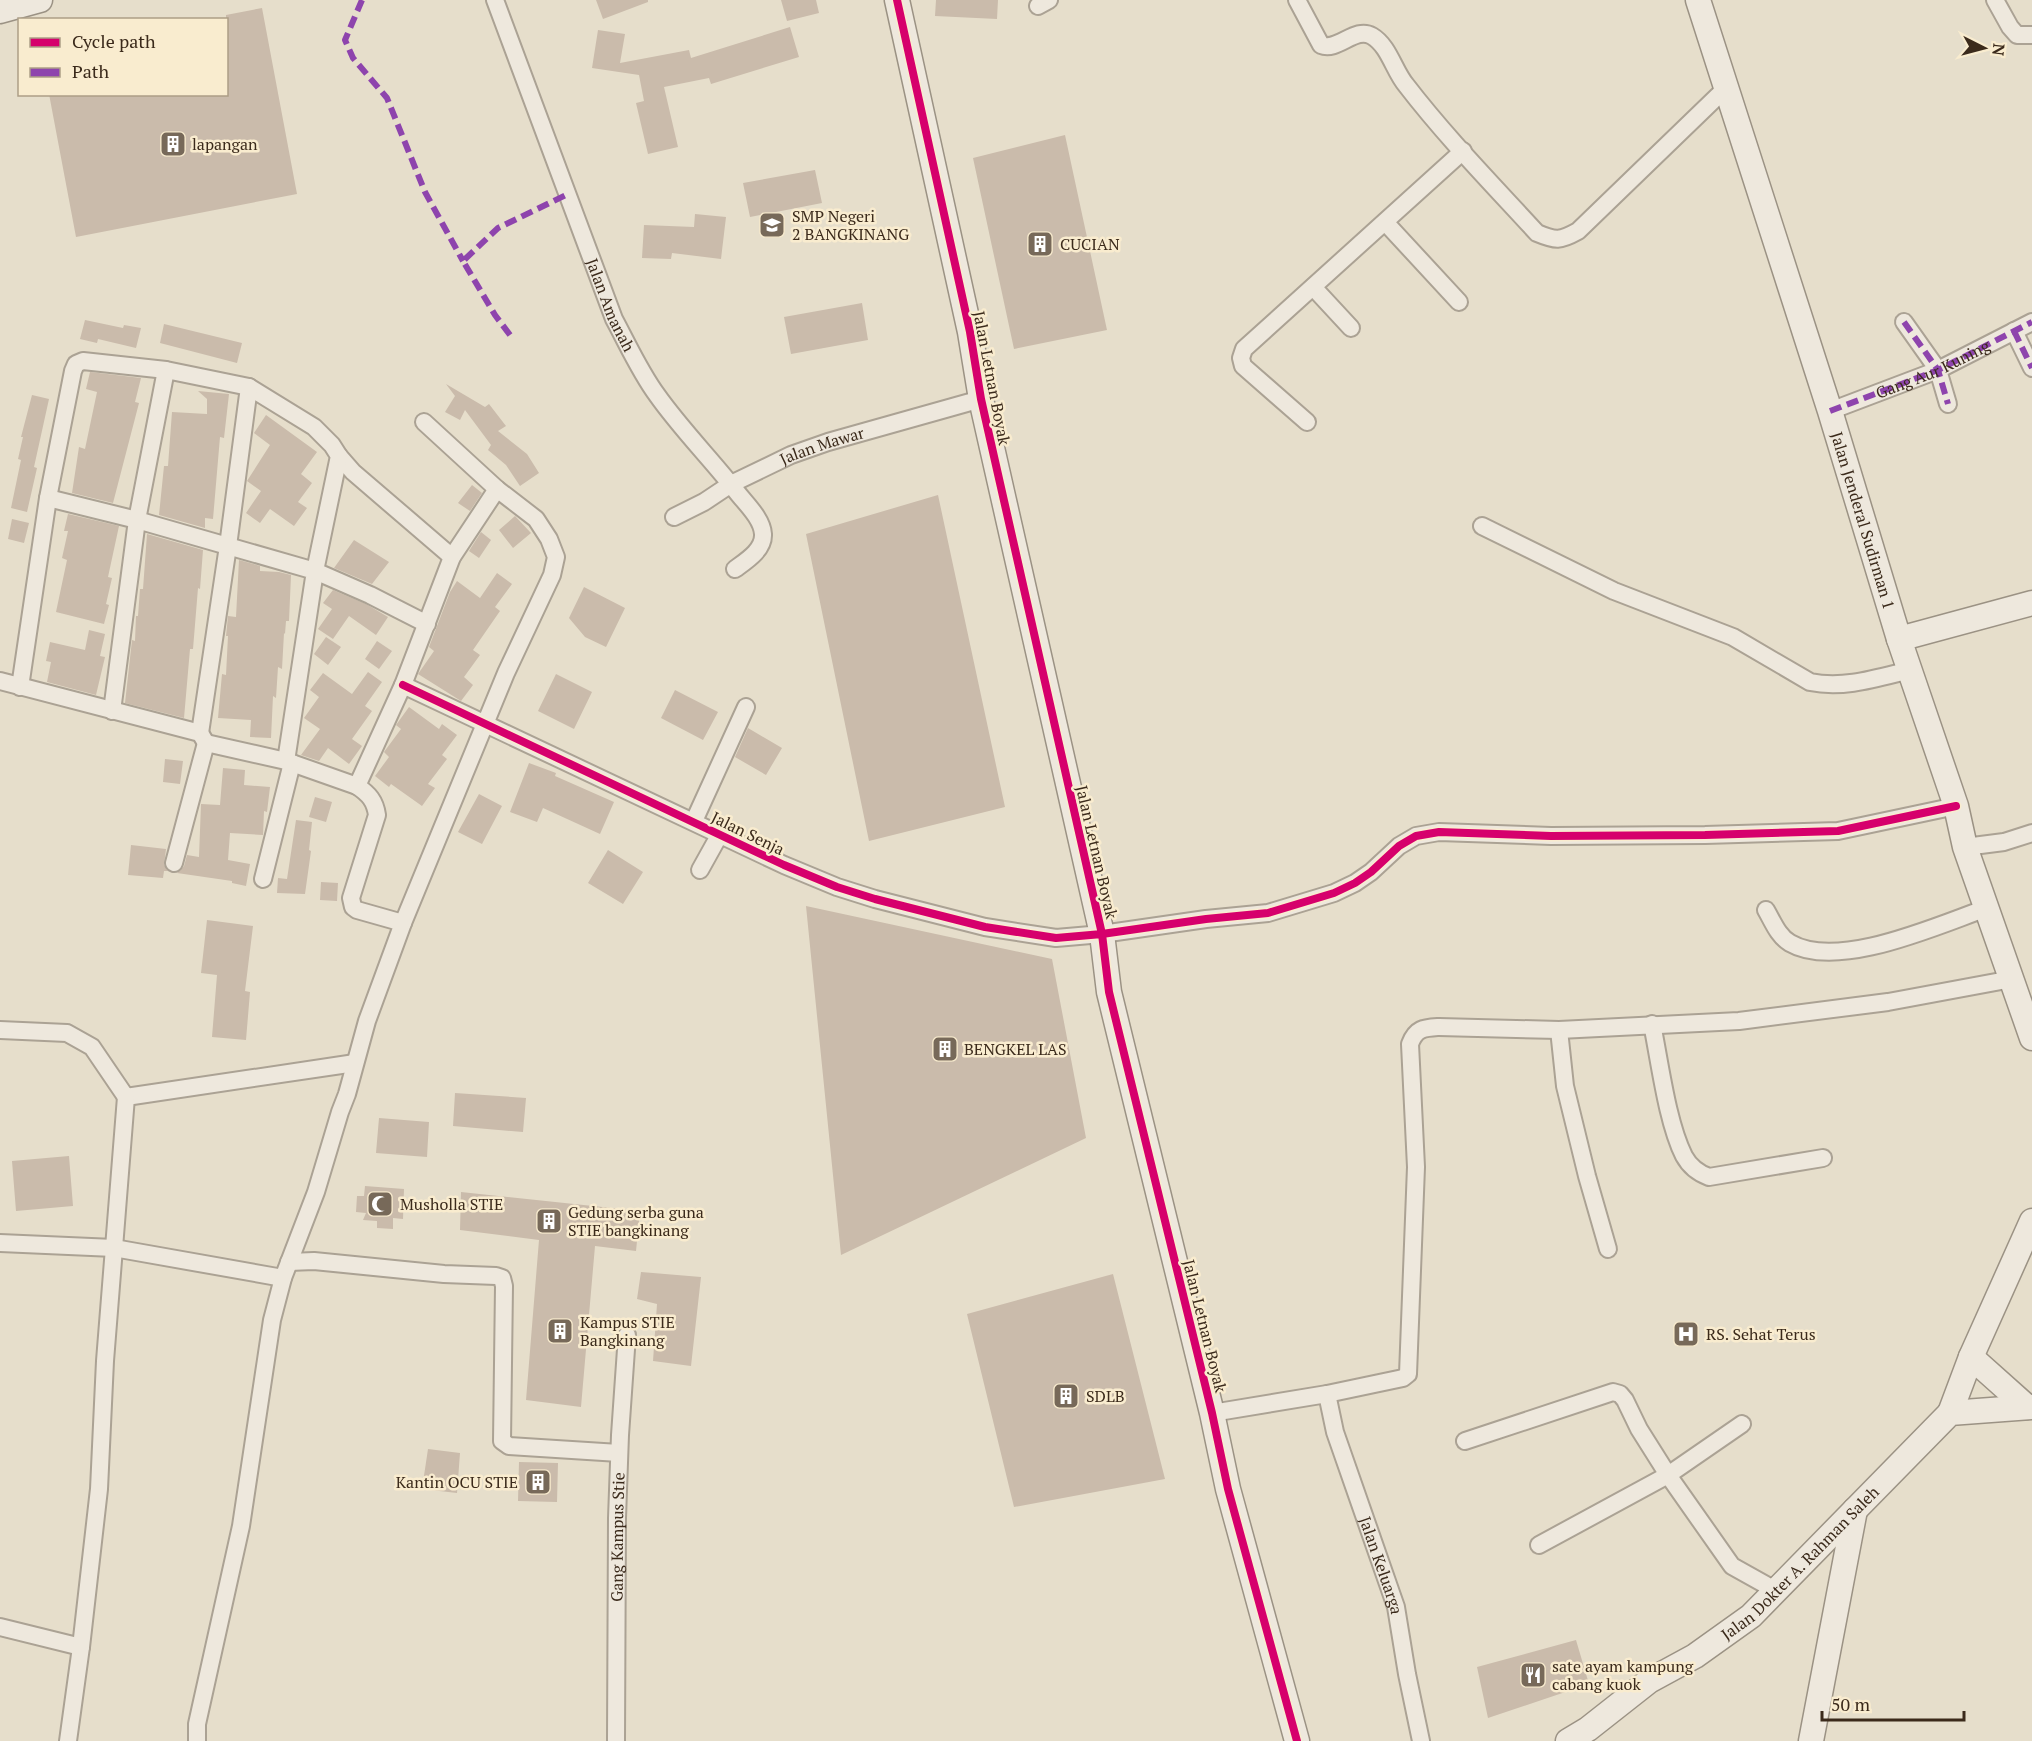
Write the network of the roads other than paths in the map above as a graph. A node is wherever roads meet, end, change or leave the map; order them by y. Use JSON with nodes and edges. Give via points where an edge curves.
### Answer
{"nodes":[{"id":1,"x":40,"y":0,"type":"edge"},
{"id":2,"x":495,"y":0,"type":"edge"},
{"id":3,"x":897,"y":0,"type":"edge"},
{"id":4,"x":1297,"y":0,"type":"edge"},
{"id":5,"x":1698,"y":0,"type":"edge"},
{"id":6,"x":1995,"y":0,"type":"edge"},
{"id":7,"x":4,"y":7,"type":"edge"},
{"id":8,"x":2032,"y":35,"type":"edge"},
{"id":9,"x":1726,"y":88,"type":"junction"},
{"id":10,"x":1463,"y":151,"type":"junction"},
{"id":11,"x":1385,"y":222,"type":"junction"},
{"id":12,"x":1313,"y":287,"type":"junction"},
{"id":13,"x":1460,"y":302,"type":"dead end"},
{"id":14,"x":1904,"y":322,"type":"dead end"},
{"id":15,"x":2032,"y":322,"type":"edge"},
{"id":16,"x":1352,"y":328,"type":"dead end"},
{"id":17,"x":2014,"y":332,"type":"junction"},
{"id":18,"x":2032,"y":368,"type":"edge"},
{"id":19,"x":166,"y":370,"type":"junction"},
{"id":20,"x":1938,"y":370,"type":"junction"},
{"id":21,"x":249,"y":387,"type":"junction"},
{"id":22,"x":981,"y":399,"type":"junction"},
{"id":23,"x":1948,"y":404,"type":"dead end"},
{"id":24,"x":1830,"y":411,"type":"junction"},
{"id":25,"x":424,"y":422,"type":"dead end"},
{"id":26,"x":1307,"y":422,"type":"dead end"},
{"id":27,"x":339,"y":456,"type":"junction"},
{"id":28,"x":731,"y":484,"type":"junction"},
{"id":29,"x":496,"y":489,"type":"junction"},
{"id":30,"x":48,"y":498,"type":"junction"},
{"id":31,"x":674,"y":517,"type":"dead end"},
{"id":32,"x":137,"y":520,"type":"junction"},
{"id":33,"x":1482,"y":526,"type":"dead end"},
{"id":34,"x":228,"y":546,"type":"junction"},
{"id":35,"x":452,"y":557,"type":"junction"},
{"id":36,"x":735,"y":569,"type":"dead end"},
{"id":37,"x":315,"y":571,"type":"junction"},
{"id":38,"x":2032,"y":603,"type":"edge"},
{"id":39,"x":427,"y":624,"type":"junction"},
{"id":40,"x":1899,"y":639,"type":"junction"},
{"id":41,"x":1910,"y":670,"type":"junction"},
{"id":42,"x":0,"y":681,"type":"edge"},
{"id":43,"x":403,"y":685,"type":"junction"},
{"id":44,"x":21,"y":687,"type":"junction"},
{"id":45,"x":746,"y":707,"type":"dead end"},
{"id":46,"x":112,"y":711,"type":"junction"},
{"id":47,"x":486,"y":724,"type":"junction"},
{"id":48,"x":203,"y":738,"type":"junction"},
{"id":49,"x":289,"y":762,"type":"junction"},
{"id":50,"x":357,"y":786,"type":"junction"},
{"id":51,"x":1956,"y":806,"type":"junction"},
{"id":52,"x":694,"y":821,"type":"junction"},
{"id":53,"x":2032,"y":833,"type":"edge"},
{"id":54,"x":720,"y":834,"type":"junction"},
{"id":55,"x":1965,"y":847,"type":"junction"},
{"id":56,"x":174,"y":863,"type":"dead end"},
{"id":57,"x":700,"y":870,"type":"dead end"},
{"id":58,"x":264,"y":879,"type":"dead end"},
{"id":59,"x":1987,"y":908,"type":"junction"},
{"id":60,"x":1766,"y":910,"type":"dead end"},
{"id":61,"x":403,"y":923,"type":"junction"},
{"id":62,"x":1102,"y":934,"type":"junction"},
{"id":63,"x":2012,"y":979,"type":"junction"},
{"id":64,"x":1652,"y":1024,"type":"junction"},
{"id":65,"x":0,"y":1030,"type":"edge"},
{"id":66,"x":1559,"y":1030,"type":"junction"},
{"id":67,"x":2032,"y":1038,"type":"edge"},
{"id":68,"x":355,"y":1062,"type":"junction"},
{"id":69,"x":126,"y":1096,"type":"junction"},
{"id":70,"x":1822,"y":1158,"type":"dead end"},
{"id":71,"x":2032,"y":1221,"type":"edge"},
{"id":72,"x":0,"y":1243,"type":"edge"},
{"id":73,"x":114,"y":1248,"type":"junction"},
{"id":74,"x":1608,"y":1248,"type":"dead end"},
{"id":75,"x":286,"y":1270,"type":"junction"},
{"id":76,"x":627,"y":1335,"type":"dead end"},
{"id":77,"x":1971,"y":1357,"type":"junction"},
{"id":78,"x":1327,"y":1394,"type":"junction"},
{"id":79,"x":2029,"y":1407,"type":"edge"},
{"id":80,"x":1212,"y":1413,"type":"junction"},
{"id":81,"x":1950,"y":1413,"type":"junction"},
{"id":82,"x":1742,"y":1424,"type":"dead end"},
{"id":83,"x":1465,"y":1441,"type":"dead end"},
{"id":84,"x":619,"y":1453,"type":"junction"},
{"id":85,"x":1668,"y":1475,"type":"junction"},
{"id":86,"x":1855,"y":1510,"type":"junction"},
{"id":87,"x":1539,"y":1545,"type":"dead end"},
{"id":88,"x":1775,"y":1590,"type":"junction"},
{"id":89,"x":0,"y":1627,"type":"edge"},
{"id":90,"x":81,"y":1647,"type":"junction"},
{"id":91,"x":68,"y":1741,"type":"edge"},
{"id":92,"x":197,"y":1741,"type":"edge"},
{"id":93,"x":616,"y":1741,"type":"edge"},
{"id":94,"x":1297,"y":1741,"type":"edge"},
{"id":95,"x":1420,"y":1741,"type":"edge"},
{"id":96,"x":1568,"y":1741,"type":"edge"},
{"id":97,"x":1811,"y":1741,"type":"edge"}],
"edges":[{"from":1,"to":7,"type":"street"},
{"from":2,"to":28,"type":"street","name":"Jalan Amanah","via":[[614,319],[657,395]]},
{"from":3,"to":22,"type":"street","name":"Jalan Letnan Boyak","via":[[970,332]]},
{"from":4,"to":10,"type":"street","via":[[1321,45],[1331,47],[1367,34],[1378,40],[1404,84]]},
{"from":5,"to":9,"type":"street","name":"Jalan Jenderal Sudirman 1"},
{"from":6,"to":8,"type":"street","via":[[2018,35]]},
{"from":9,"to":10,"type":"street","via":[[1578,231],[1566,238],[1554,240],[1537,233]]},
{"from":9,"to":24,"type":"street","name":"Jalan Jenderal Sudirman 1"},
{"from":10,"to":11,"type":"street"},
{"from":11,"to":12,"type":"street"},
{"from":11,"to":13,"type":"street"},
{"from":12,"to":16,"type":"street"},
{"from":12,"to":26,"type":"street","via":[[1244,350],[1241,358],[1244,366]]},
{"from":14,"to":20,"type":"street"},
{"from":15,"to":17,"type":"street","name":"Gang Aur Kuning"},
{"from":17,"to":18,"type":"street"},
{"from":17,"to":20,"type":"street","name":"Gang Aur Kuning"},
{"from":19,"to":21,"type":"street"},
{"from":19,"to":30,"type":"street","via":[[83,361],[76,364]]},
{"from":19,"to":32,"type":"street"},
{"from":20,"to":23,"type":"street"},
{"from":20,"to":24,"type":"street","name":"Gang Aur Kuning"},
{"from":21,"to":27,"type":"street","via":[[314,427]]},
{"from":21,"to":34,"type":"street"},
{"from":22,"to":28,"type":"street","name":"Jalan Mawar","via":[[800,452]]},
{"from":22,"to":62,"type":"street","name":"Jalan Letnan Boyak"},
{"from":24,"to":40,"type":"street","name":"Jalan Jenderal Sudirman 1"},
{"from":25,"to":29,"type":"street"},
{"from":27,"to":35,"type":"street"},
{"from":27,"to":37,"type":"street"},
{"from":28,"to":31,"type":"street","name":"Jalan Mawar"},
{"from":28,"to":36,"type":"street","name":"Jalan Amanah","via":[[754,514],[763,534],[753,556]]},
{"from":29,"to":35,"type":"street"},
{"from":29,"to":47,"type":"street","via":[[536,519],[556,556],[552,575]]},
{"from":30,"to":32,"type":"street"},
{"from":30,"to":44,"type":"street"},
{"from":32,"to":34,"type":"street"},
{"from":32,"to":46,"type":"street"},
{"from":33,"to":41,"type":"street","via":[[1614,591],[1733,637],[1810,682],[1848,685]]},
{"from":34,"to":37,"type":"street"},
{"from":34,"to":48,"type":"street"},
{"from":35,"to":39,"type":"street"},
{"from":37,"to":39,"type":"street"},
{"from":37,"to":49,"type":"street"},
{"from":38,"to":40,"type":"street"},
{"from":39,"to":43,"type":"street"},
{"from":40,"to":41,"type":"street","name":"Jalan Jenderal Sudirman 1"},
{"from":41,"to":51,"type":"street","name":"Jalan Jenderal Sudirman 1"},
{"from":42,"to":44,"type":"street"},
{"from":43,"to":47,"type":"street","name":"Jalan Senja"},
{"from":43,"to":50,"type":"street"},
{"from":44,"to":46,"type":"street"},
{"from":45,"to":52,"type":"street"},
{"from":46,"to":48,"type":"street"},
{"from":47,"to":52,"type":"street","name":"Jalan Senja"},
{"from":47,"to":61,"type":"street"},
{"from":48,"to":49,"type":"street"},
{"from":48,"to":56,"type":"street"},
{"from":49,"to":50,"type":"street"},
{"from":49,"to":58,"type":"street"},
{"from":50,"to":61,"type":"street","via":[[369,795],[377,815],[351,898],[353,906]]},
{"from":51,"to":55,"type":"street","name":"Jalan Jenderal Sudirman 1"},
{"from":51,"to":62,"type":"street","name":"Jalan Senja","via":[[1838,831],[1562,836],[1439,832],[1416,836],[1399,846],[1371,872],[1344,888],[1268,913]]},
{"from":52,"to":54,"type":"street","name":"Jalan Senja"},
{"from":53,"to":55,"type":"street","via":[[2004,842]]},
{"from":54,"to":57,"type":"street"},
{"from":54,"to":62,"type":"street","name":"Jalan Senja","via":[[784,865],[875,899],[1020,933],[1056,938]]},
{"from":55,"to":59,"type":"street","name":"Jalan Jenderal Sudirman 1"},
{"from":59,"to":60,"type":"street","via":[[1873,947],[1832,952],[1791,943],[1780,935]]},
{"from":59,"to":63,"type":"street","name":"Jalan Jenderal Sudirman 1"},
{"from":61,"to":68,"type":"street"},
{"from":62,"to":80,"type":"street","name":"Jalan Letnan Boyak","via":[[1110,992]]},
{"from":63,"to":64,"type":"street","via":[[1888,1002],[1739,1021]]},
{"from":63,"to":67,"type":"street","name":"Jalan Jenderal Sudirman 1"},
{"from":64,"to":66,"type":"street"},
{"from":64,"to":70,"type":"street","via":[[1672,1121],[1685,1157],[1697,1173],[1709,1177]]},
{"from":65,"to":69,"type":"street","via":[[67,1033],[92,1047]]},
{"from":66,"to":74,"type":"street","via":[[1565,1086]]},
{"from":66,"to":78,"type":"street","via":[[1439,1027],[1420,1029],[1413,1035],[1410,1044],[1416,1167],[1408,1374]]},
{"from":68,"to":69,"type":"street"},
{"from":68,"to":75,"type":"street","via":[[316,1192]]},
{"from":69,"to":73,"type":"street"},
{"from":71,"to":77,"type":"street"},
{"from":72,"to":73,"type":"street"},
{"from":73,"to":75,"type":"street"},
{"from":73,"to":90,"type":"street","via":[[99,1489]]},
{"from":75,"to":84,"type":"street","via":[[314,1261],[502,1278],[502,1441],[509,1446]]},
{"from":75,"to":92,"type":"street","via":[[272,1320],[241,1526],[197,1724]]},
{"from":76,"to":84,"type":"street","name":"Gang Kampus Stie"},
{"from":77,"to":79,"type":"street"},
{"from":77,"to":81,"type":"street"},
{"from":78,"to":80,"type":"street"},
{"from":78,"to":95,"type":"street","name":"Jalan Keluarga","via":[[1335,1432],[1396,1607]]},
{"from":79,"to":81,"type":"street"},
{"from":80,"to":94,"type":"street","name":"Jalan Letnan Boyak","via":[[1228,1489]]},
{"from":81,"to":86,"type":"street","name":"Jalan Dokter A. Rahman Saleh"},
{"from":82,"to":85,"type":"street"},
{"from":83,"to":85,"type":"street","via":[[1613,1392],[1625,1400]]},
{"from":84,"to":93,"type":"street","name":"Gang Kampus Stie"},
{"from":85,"to":87,"type":"street"},
{"from":85,"to":88,"type":"street","via":[[1732,1566]]},
{"from":86,"to":88,"type":"street","name":"Jalan Dokter A. Rahman Saleh"},
{"from":86,"to":97,"type":"street"},
{"from":88,"to":96,"type":"street","name":"Jalan Dokter A. Rahman Saleh","via":[[1751,1617],[1695,1656],[1649,1681]]},
{"from":89,"to":90,"type":"street"},
{"from":90,"to":91,"type":"street"}]}
